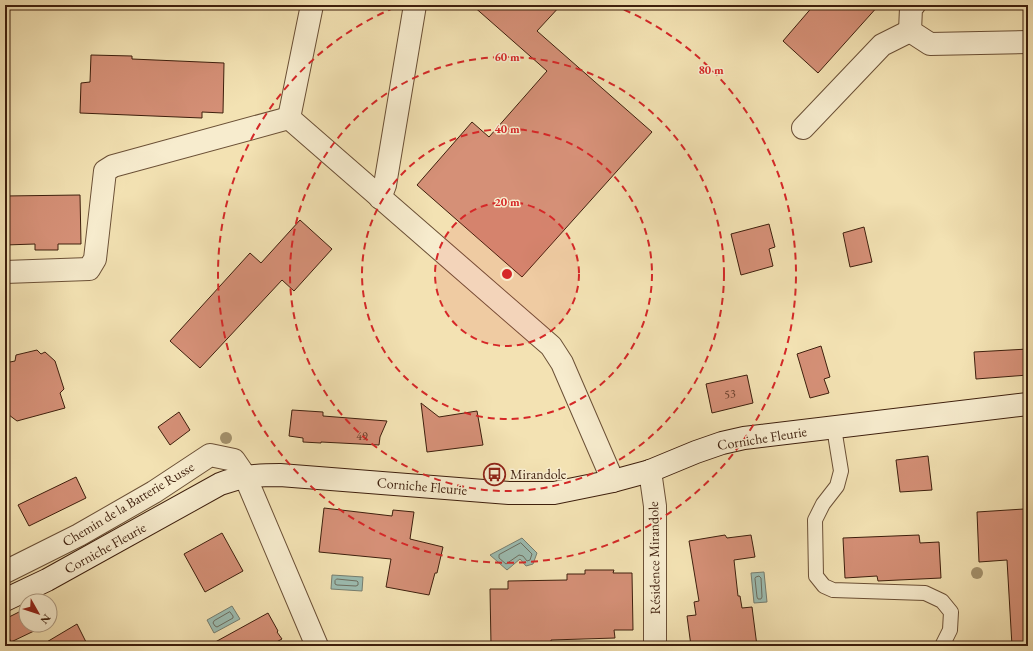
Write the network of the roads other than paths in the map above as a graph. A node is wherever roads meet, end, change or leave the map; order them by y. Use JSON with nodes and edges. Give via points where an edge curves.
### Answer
{"nodes":[{"id":1,"x":312,"y":5,"type":"edge"},
{"id":2,"x":914,"y":5,"type":"edge"},
{"id":3,"x":416,"y":9,"type":"edge"},
{"id":4,"x":910,"y":31,"type":"junction"},
{"id":5,"x":1028,"y":42,"type":"edge"},
{"id":6,"x":289,"y":118,"type":"junction"},
{"id":7,"x":803,"y":128,"type":"dead end"},
{"id":8,"x":380,"y":198,"type":"junction"},
{"id":9,"x":5,"y":272,"type":"edge"},
{"id":10,"x":1028,"y":404,"type":"edge"},
{"id":11,"x":834,"y":428,"type":"junction"},
{"id":12,"x":650,"y":471,"type":"junction"},
{"id":13,"x":246,"y":476,"type":"junction"},
{"id":14,"x":614,"y":482,"type":"junction"},
{"id":15,"x":5,"y":572,"type":"edge"},
{"id":16,"x":5,"y":600,"type":"edge"},
{"id":17,"x":317,"y":646,"type":"edge"},
{"id":18,"x":655,"y":646,"type":"edge"},
{"id":19,"x":942,"y":646,"type":"edge"}],
"edges":[{"from":1,"to":6,"type":"street"},
{"from":2,"to":4,"type":"street","via":[[911,8]]},
{"from":3,"to":8,"type":"street","via":[[385,185]]},
{"from":4,"to":5,"type":"street","via":[[930,44]]},
{"from":4,"to":7,"type":"street","via":[[882,45]]},
{"from":6,"to":8,"type":"street"},
{"from":6,"to":9,"type":"street","via":[[112,166],[105,171],[94,259],[89,269]]},
{"from":8,"to":14,"type":"street","via":[[551,346],[562,363]]},
{"from":10,"to":11,"type":"street","name":"Corniche Fleurie"},
{"from":11,"to":12,"type":"street","name":"Corniche Fleurie","via":[[744,438],[722,443]]},
{"from":11,"to":19,"type":"lane","via":[[841,471],[837,486],[815,520],[816,576],[824,586],[833,590],[925,593],[942,601],[951,612],[950,630]]},
{"from":12,"to":14,"type":"street","name":"Corniche Fleurie"},
{"from":12,"to":18,"type":"street","name":"Résidence Mirandole","via":[[655,506]]},
{"from":13,"to":14,"type":"street","name":"Corniche Fleurie","via":[[280,475],[509,493],[554,493]]},
{"from":13,"to":15,"type":"street","name":"Chemin de la Batterie Russe","via":[[234,460],[210,455],[147,496],[79,535]]},
{"from":13,"to":16,"type":"street","name":"Corniche Fleurie","via":[[220,484],[47,580]]},
{"from":13,"to":17,"type":"street","name":"Chemin de la Batterie Russe"}]}
